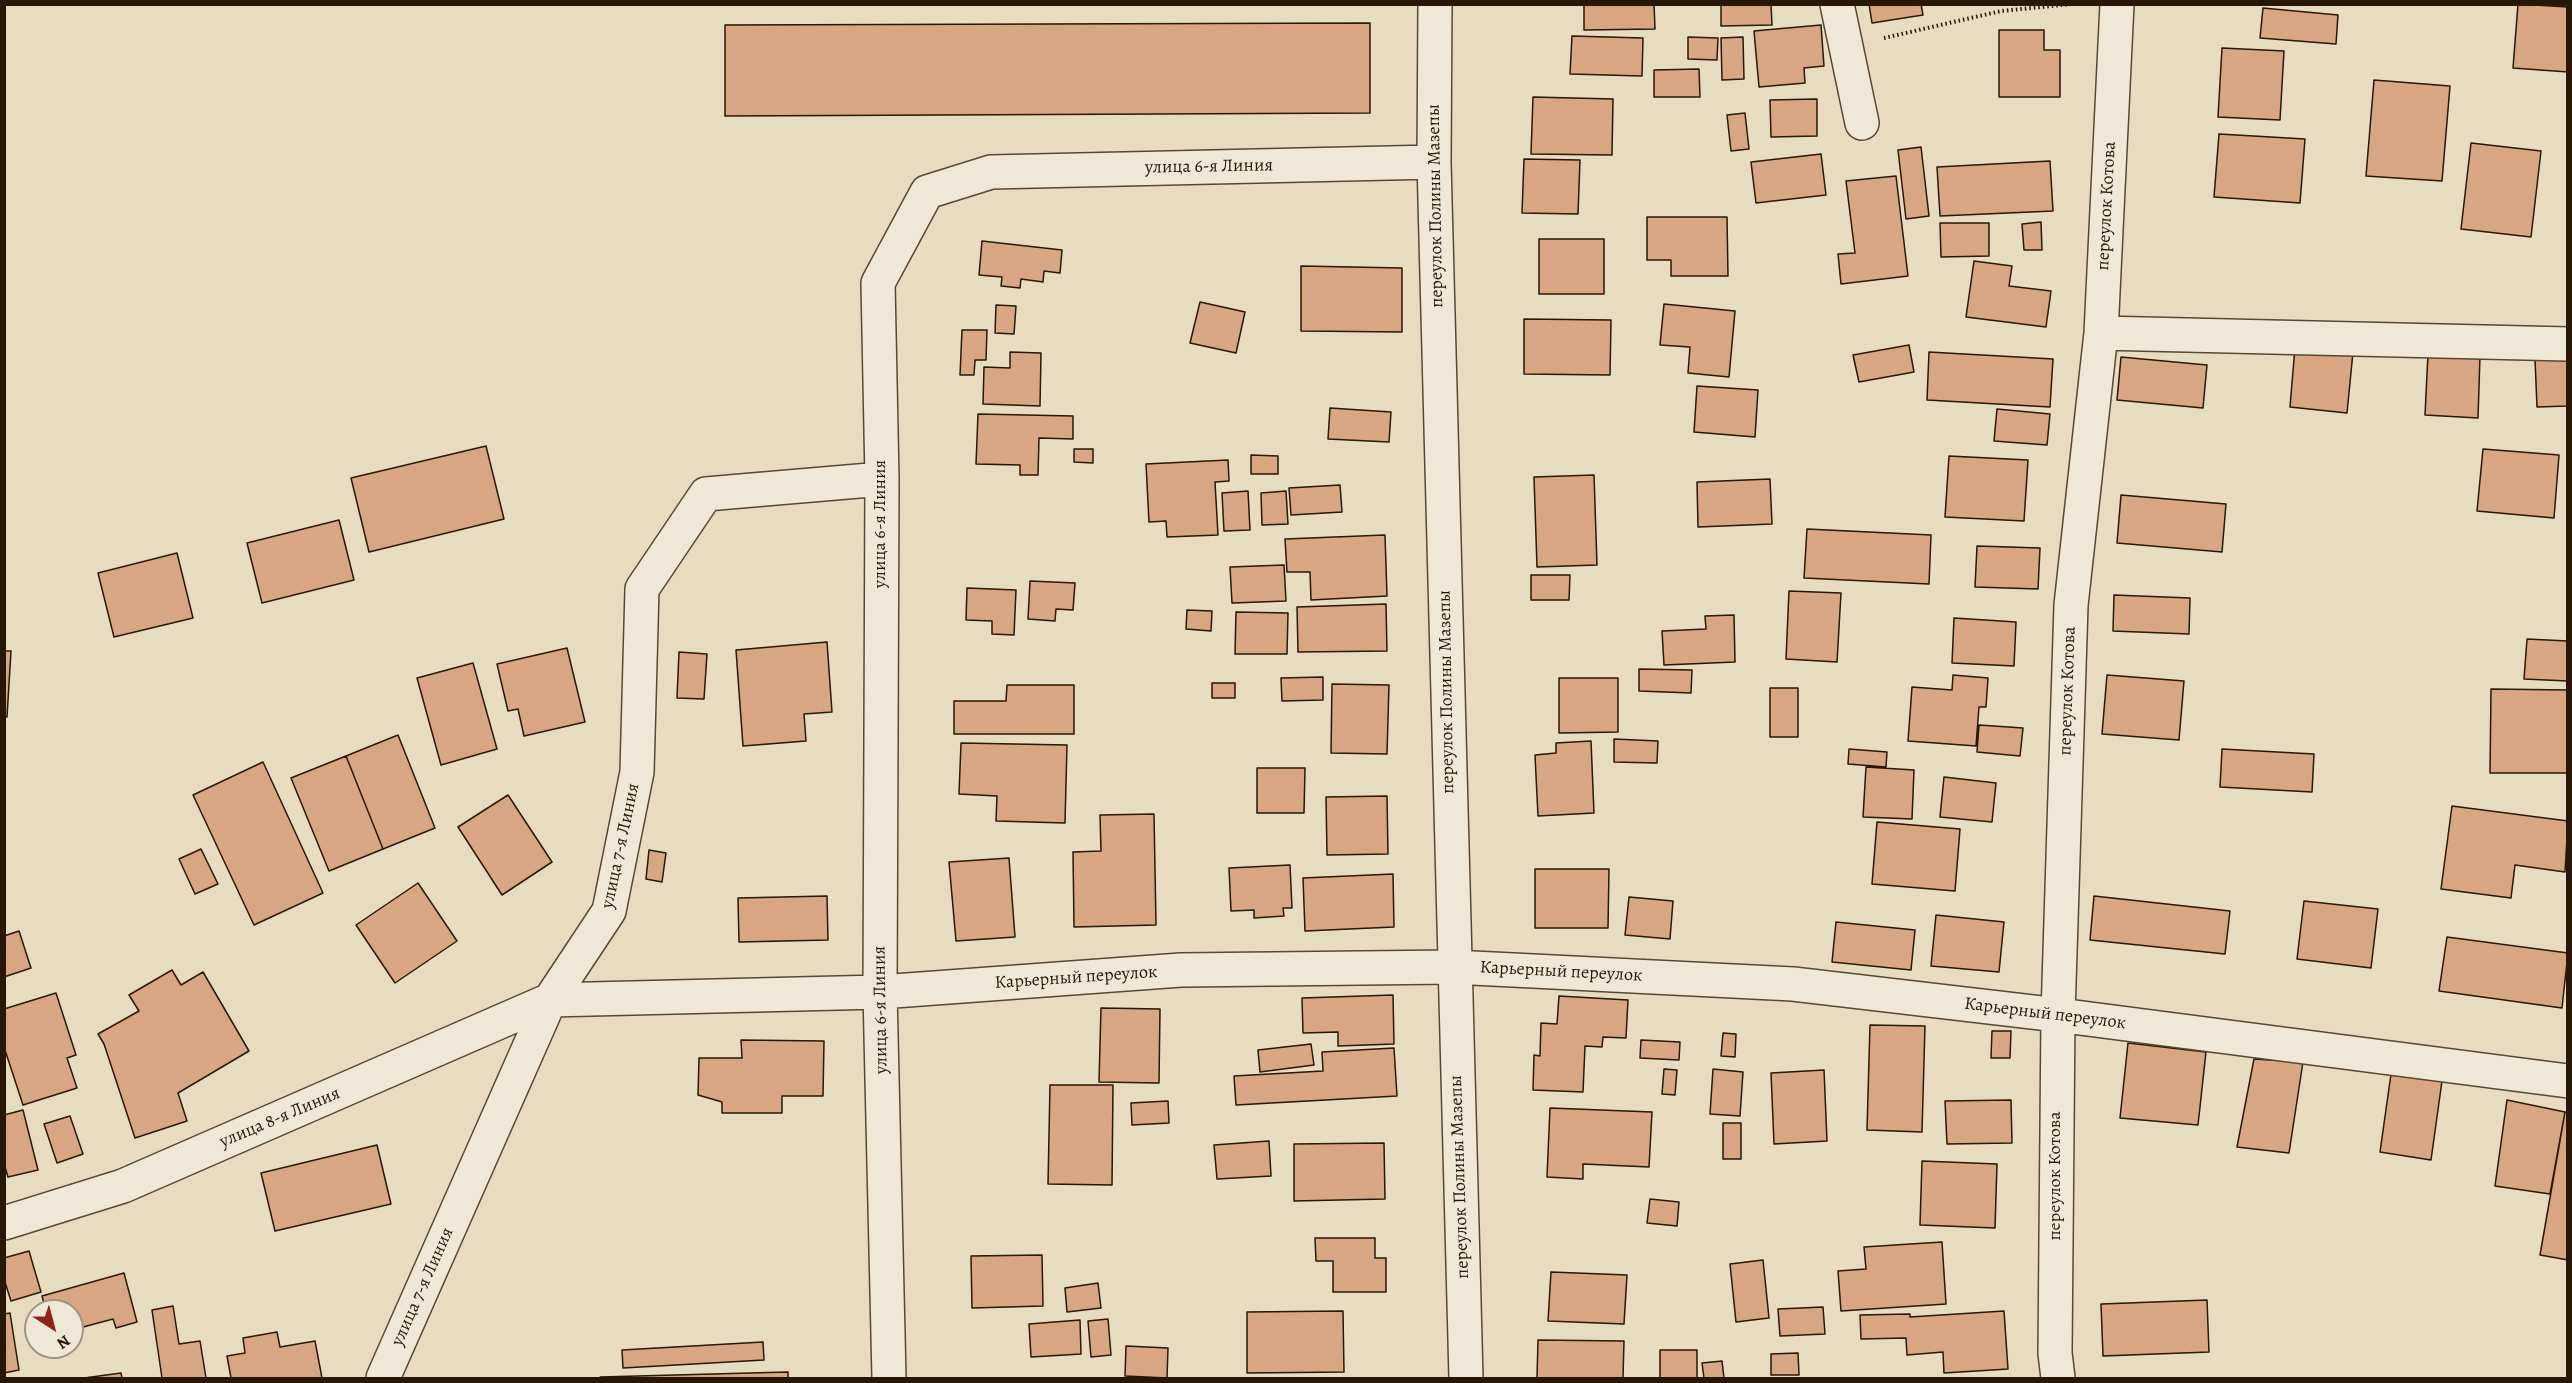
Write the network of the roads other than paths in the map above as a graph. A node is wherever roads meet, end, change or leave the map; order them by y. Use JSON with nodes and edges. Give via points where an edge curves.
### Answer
{"nodes":[{"id":1,"x":1435,"y":4,"type":"edge"},
{"id":2,"x":1836,"y":4,"type":"edge"},
{"id":3,"x":2117,"y":4,"type":"edge"},
{"id":4,"x":1862,"y":123,"type":"dead end"},
{"id":5,"x":1434,"y":162,"type":"junction"},
{"id":6,"x":2101,"y":333,"type":"junction"},
{"id":7,"x":2568,"y":344,"type":"edge"},
{"id":8,"x":882,"y":479,"type":"junction"},
{"id":9,"x":1453,"y":967,"type":"junction"},
{"id":10,"x":880,"y":993,"type":"junction"},
{"id":11,"x":550,"y":1000,"type":"junction"},
{"id":12,"x":2058,"y":1015,"type":"junction"},
{"id":13,"x":2568,"y":1081,"type":"edge"},
{"id":14,"x":4,"y":1223,"type":"edge"},
{"id":15,"x":383,"y":1378,"type":"edge"},
{"id":16,"x":889,"y":1378,"type":"edge"},
{"id":17,"x":1466,"y":1378,"type":"edge"},
{"id":18,"x":2058,"y":1378,"type":"edge"}],
"edges":[{"from":1,"to":5,"type":"street","name":"переулок Полины Мазепы"},
{"from":2,"to":4,"type":"street"},
{"from":3,"to":6,"type":"street","name":"переулок Котова"},
{"from":5,"to":8,"type":"street","name":"улица 6-я Линия","via":[[991,172],[927,192],[878,283]]},
{"from":5,"to":9,"type":"street","name":"переулок Полины Мазепы"},
{"from":6,"to":7,"type":"street"},
{"from":6,"to":12,"type":"street","name":"переулок Котова","via":[[2071,605]]},
{"from":8,"to":10,"type":"street","name":"улица 6-я Линия"},
{"from":8,"to":11,"type":"street","name":"улица 7-я Линия","via":[[706,494],[642,589],[637,772],[609,911]]},
{"from":9,"to":10,"type":"street","name":"Карьерный переулок","via":[[1181,970]]},
{"from":9,"to":12,"type":"street","name":"Карьерный переулок","via":[[1793,984]]},
{"from":9,"to":17,"type":"street","name":"переулок Полины Мазепы"},
{"from":10,"to":11,"type":"street","name":"Карьерный переулок"},
{"from":10,"to":16,"type":"street","name":"улица 6-я Линия"},
{"from":11,"to":14,"type":"street","name":"улица 8-я Линия","via":[[123,1186]]},
{"from":11,"to":15,"type":"street","name":"улица 7-я Линия"},
{"from":12,"to":13,"type":"street","name":"Карьерный переулок"},
{"from":12,"to":18,"type":"street","name":"переулок Котова"}]}
